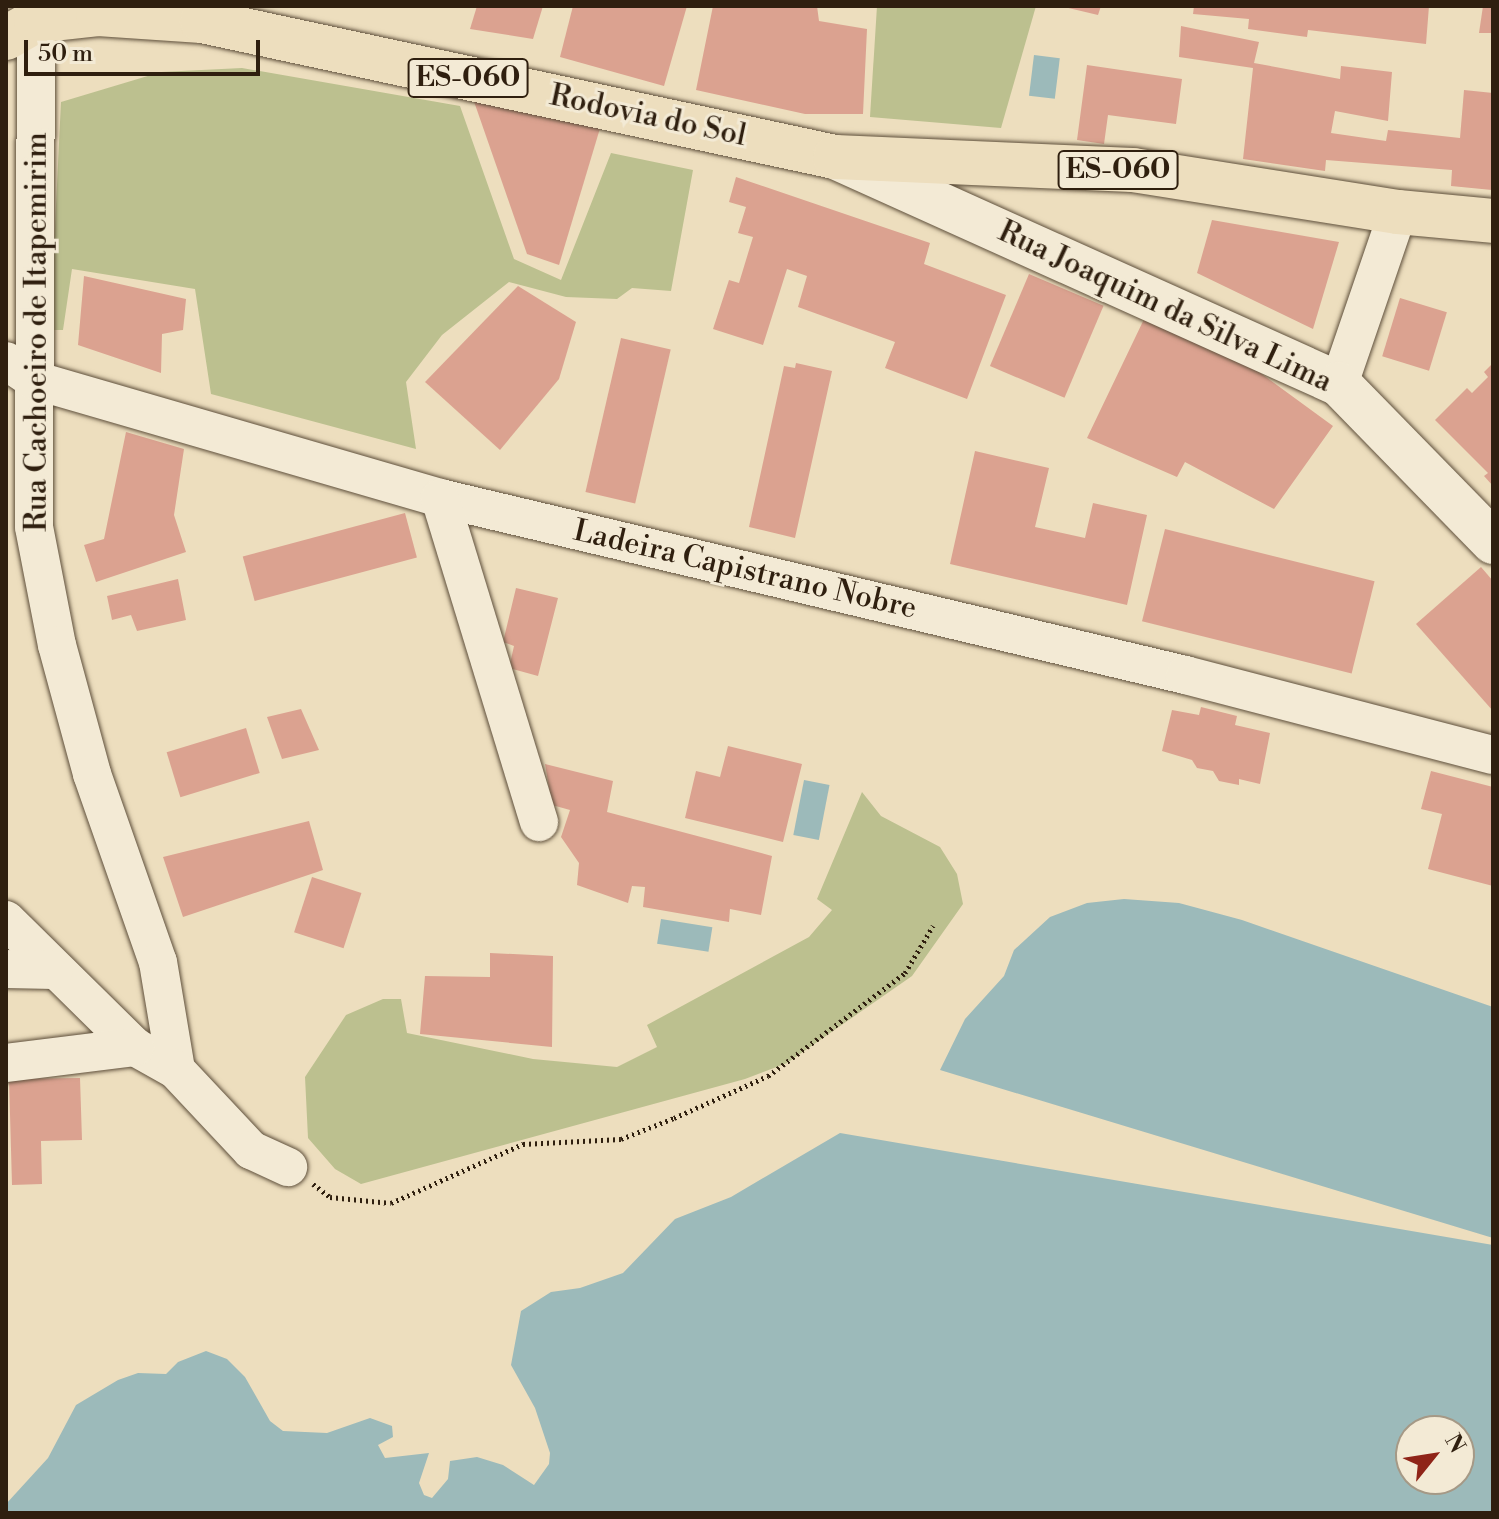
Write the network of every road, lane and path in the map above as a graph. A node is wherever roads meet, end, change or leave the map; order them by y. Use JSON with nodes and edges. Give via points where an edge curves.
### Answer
{"nodes":[{"id":1,"x":203,"y":13,"type":"edge"},
{"id":2,"x":25,"y":22,"type":"edge"},
{"id":3,"x":835,"y":157,"type":"junction"},
{"id":4,"x":1398,"y":212,"type":"junction"},
{"id":5,"x":1493,"y":221,"type":"edge"},
{"id":6,"x":20,"y":370,"type":"edge"},
{"id":7,"x":1339,"y":384,"type":"junction"},
{"id":8,"x":440,"y":498,"type":"junction"},
{"id":9,"x":1493,"y":542,"type":"edge"},
{"id":10,"x":1493,"y":755,"type":"edge"},
{"id":11,"x":539,"y":822,"type":"dead end"},
{"id":12,"x":6,"y":920,"type":"edge"},
{"id":13,"x":933,"y":926,"type":"dead end"},
{"id":14,"x":6,"y":969,"type":"edge"},
{"id":15,"x":54,"y":970,"type":"junction"},
{"id":16,"x":135,"y":1047,"type":"junction"},
{"id":17,"x":6,"y":1063,"type":"edge"},
{"id":18,"x":176,"y":1070,"type":"junction"},
{"id":19,"x":288,"y":1167,"type":"joint"}],
"edges":[{"from":1,"to":2,"type":"main road","name":"Rodovia do Sol","number":"ES-060","via":[[98,14]]},
{"from":1,"to":3,"type":"main road","name":"Rodovia do Sol","number":"ES-060"},
{"from":2,"to":6,"type":"street","name":"Rua Cachoeiro de Itapemirim"},
{"from":3,"to":4,"type":"main road","number":"ES-060","via":[[1133,170]]},
{"from":3,"to":7,"type":"street","name":"Rua Joaquim da Silva Lima"},
{"from":4,"to":5,"type":"main road","number":"ES-060"},
{"from":4,"to":7,"type":"street"},
{"from":6,"to":8,"type":"street","name":"Ladeira Capistrano Nobre"},
{"from":6,"to":18,"type":"street","name":"Rua Cachoeiro de Itapemirim","via":[[34,527],[57,645],[92,774],[158,962]]},
{"from":7,"to":9,"type":"street","name":"Rua Joaquim da Silva Lima"},
{"from":8,"to":10,"type":"street","name":"Ladeira Capistrano Nobre","via":[[1185,675]]},
{"from":8,"to":11,"type":"street"},
{"from":12,"to":15,"type":"street"},
{"from":13,"to":19,"type":"path","via":[[905,973],[768,1076],[621,1139],[523,1144],[391,1203],[330,1197]]},
{"from":14,"to":15,"type":"street"},
{"from":15,"to":16,"type":"street"},
{"from":16,"to":17,"type":"street"},
{"from":16,"to":18,"type":"street"},
{"from":18,"to":19,"type":"street","via":[[251,1150]]}]}
